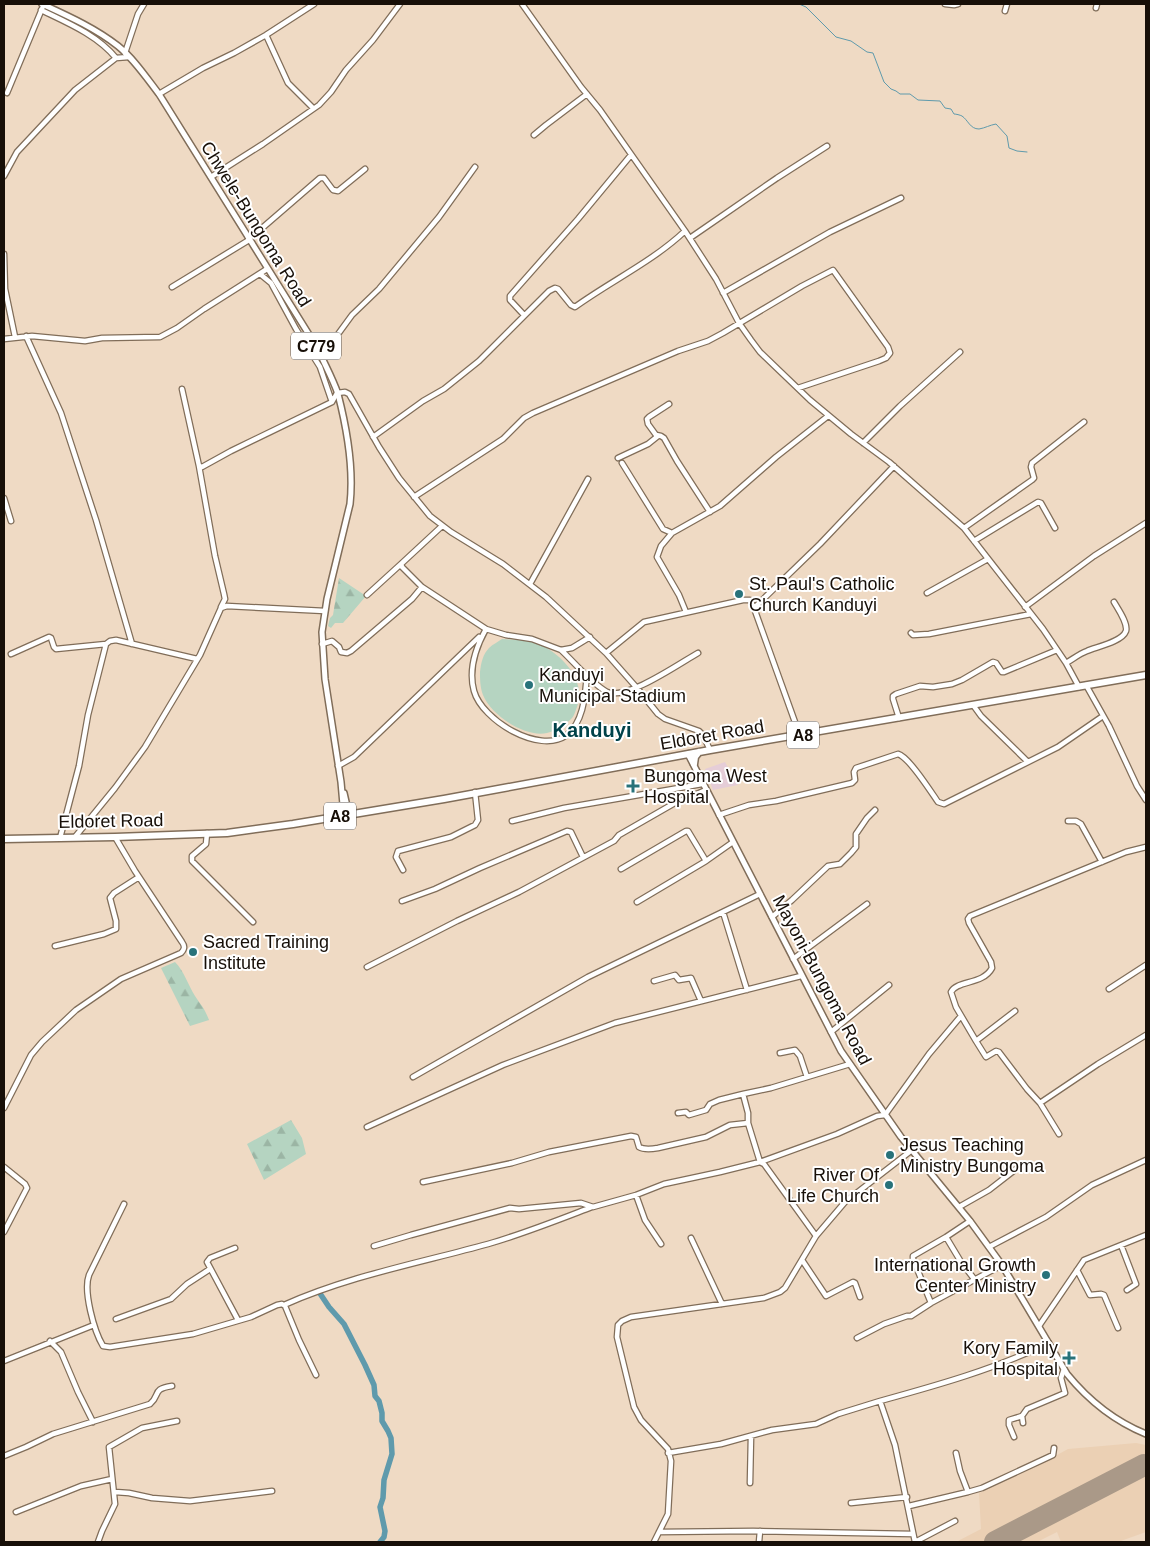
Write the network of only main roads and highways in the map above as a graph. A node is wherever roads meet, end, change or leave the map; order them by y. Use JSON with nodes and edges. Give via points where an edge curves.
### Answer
{"nodes":[{"id":1,"x":43,"y":6,"type":"edge"},
{"id":2,"x":1146,"y":675,"type":"edge"},
{"id":3,"x":699,"y":752,"type":"junction"},
{"id":4,"x":686,"y":755,"type":"junction"},
{"id":5,"x":694,"y":764,"type":"junction"},
{"id":6,"x":699,"y":778,"type":"junction"},
{"id":7,"x":346,"y":814,"type":"junction"},
{"id":8,"x":4,"y":839,"type":"edge"},
{"id":9,"x":1146,"y":1434,"type":"edge"}],
"edges":[{"from":1,"to":7,"type":"main road","name":"Chwele-Bungoma Road","number":"C779","via":[[82,22],[101,35],[127,55],[159,94],[318,348],[337,393],[348,445],[352,492],[331,580],[322,644],[328,707]]},
{"from":2,"to":3,"type":"highway","name":"Eldoret Road","number":"A8"},
{"from":3,"to":4,"type":"highway","name":"Eldoret Road","number":"A8"},
{"from":3,"to":5,"type":"highway"},
{"from":4,"to":5,"type":"main road"},
{"from":4,"to":6,"type":"main road"},
{"from":4,"to":7,"type":"highway","name":"Eldoret Road","number":"A8"},
{"from":5,"to":6,"type":"main road"},
{"from":6,"to":9,"type":"main road","name":"Mayoni-Bungoma Road","via":[[850,1064],[885,1115],[1002,1265],[1080,1390],[1093,1403]]},
{"from":7,"to":8,"type":"highway","name":"Eldoret Road","number":"A8","via":[[207,834]]}]}
